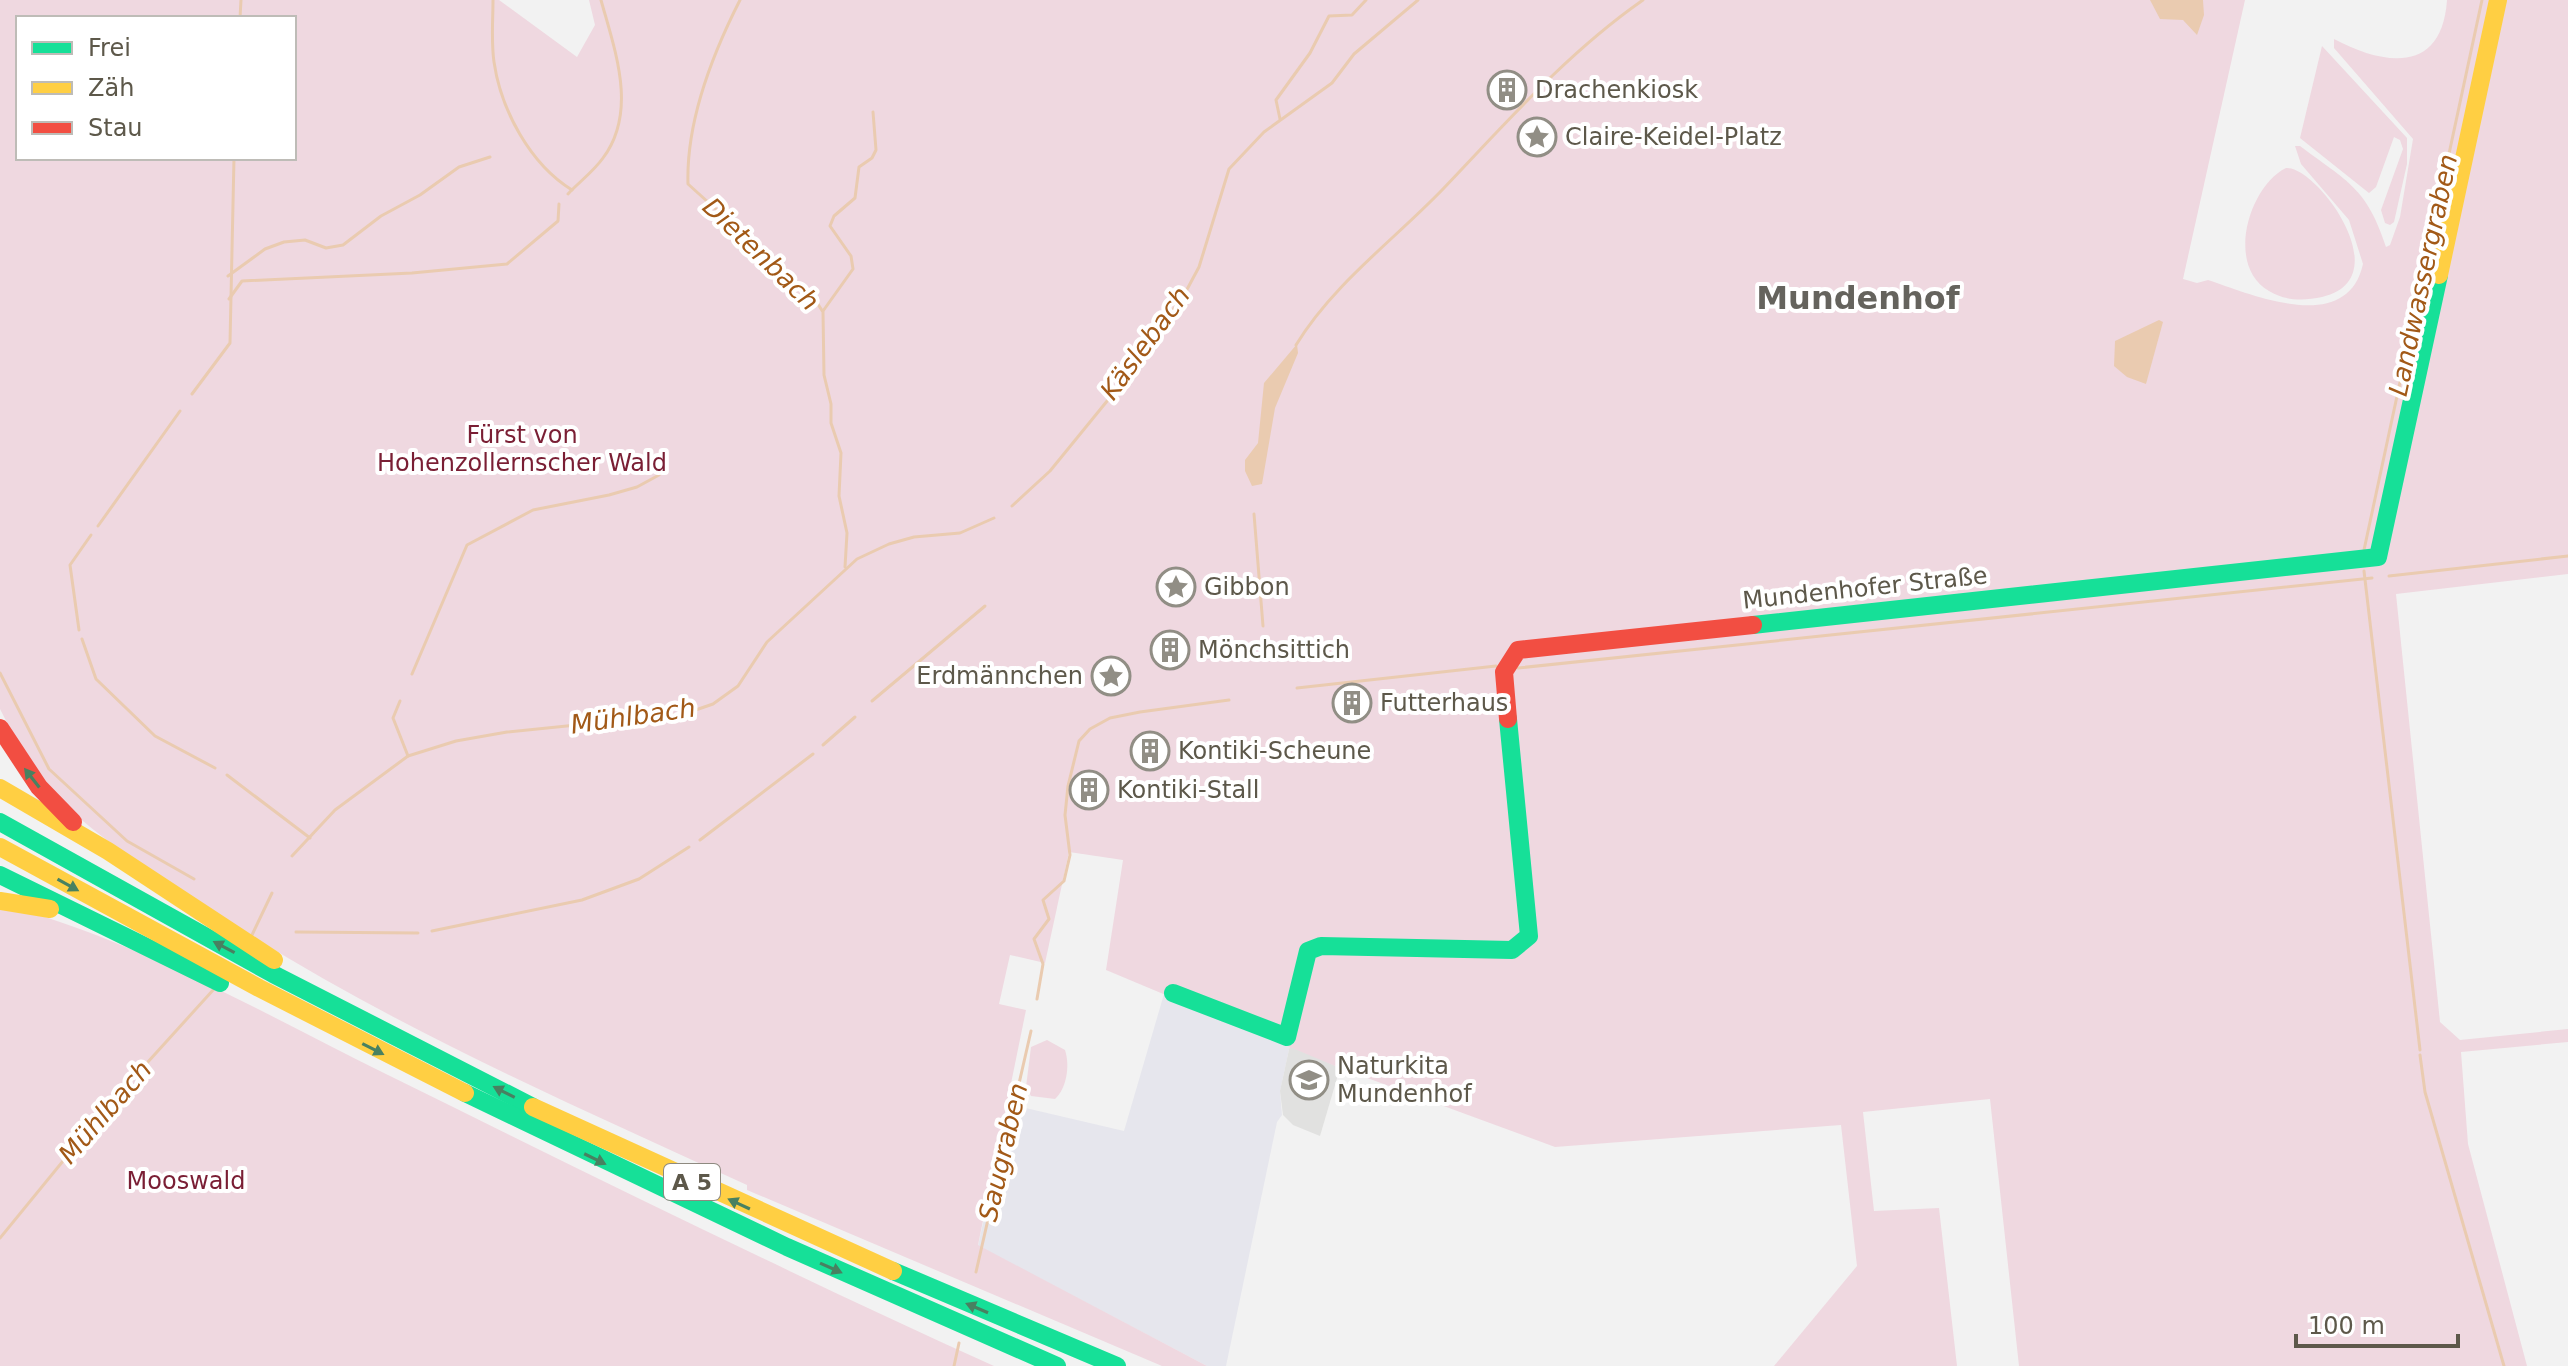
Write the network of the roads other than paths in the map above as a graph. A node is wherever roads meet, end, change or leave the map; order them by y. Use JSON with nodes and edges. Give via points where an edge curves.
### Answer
{"nodes":[{"id":1,"x":2498,"y":0,"type":"edge"},
{"id":2,"x":0,"y":728,"type":"edge"},
{"id":3,"x":0,"y":788,"type":"edge"},
{"id":4,"x":0,"y":822,"type":"edge"},
{"id":5,"x":0,"y":847,"type":"edge"},
{"id":6,"x":108,"y":851,"type":"junction"},
{"id":7,"x":0,"y":875,"type":"edge"},
{"id":8,"x":0,"y":901,"type":"edge"},
{"id":9,"x":68,"y":912,"type":"junction"},
{"id":10,"x":1173,"y":993,"type":"dead end"},
{"id":11,"x":342,"y":1011,"type":"junction"},
{"id":12,"x":304,"y":1014,"type":"junction"},
{"id":13,"x":1057,"y":1366,"type":"edge"},
{"id":14,"x":1117,"y":1366,"type":"edge"}],
"edges":[{"from":1,"to":10,"type":"main road","name":"Mundenhofer Straße","via":[[2378,557],[1518,650],[1504,672],[1529,936],[1520,947],[1321,946],[1308,951],[1287,1037]]},
{"from":6,"to":2,"type":"main road","one_way":true,"via":[[39,787]]},
{"from":3,"to":6,"type":"main road"},
{"from":11,"to":4,"type":"main road","number":"A 5","one_way":true},
{"from":5,"to":12,"type":"main road","number":"A 5","one_way":true},
{"from":6,"to":11,"type":"main road"},
{"from":7,"to":9,"type":"main road"},
{"from":8,"to":9,"type":"main road"},
{"from":9,"to":12,"type":"main road","via":[[179,966]]},
{"from":14,"to":11,"type":"main road","number":"A 5","one_way":true,"via":[[758,1213]]},
{"from":12,"to":13,"type":"main road","number":"A 5","one_way":true,"via":[[667,1194]]}]}
